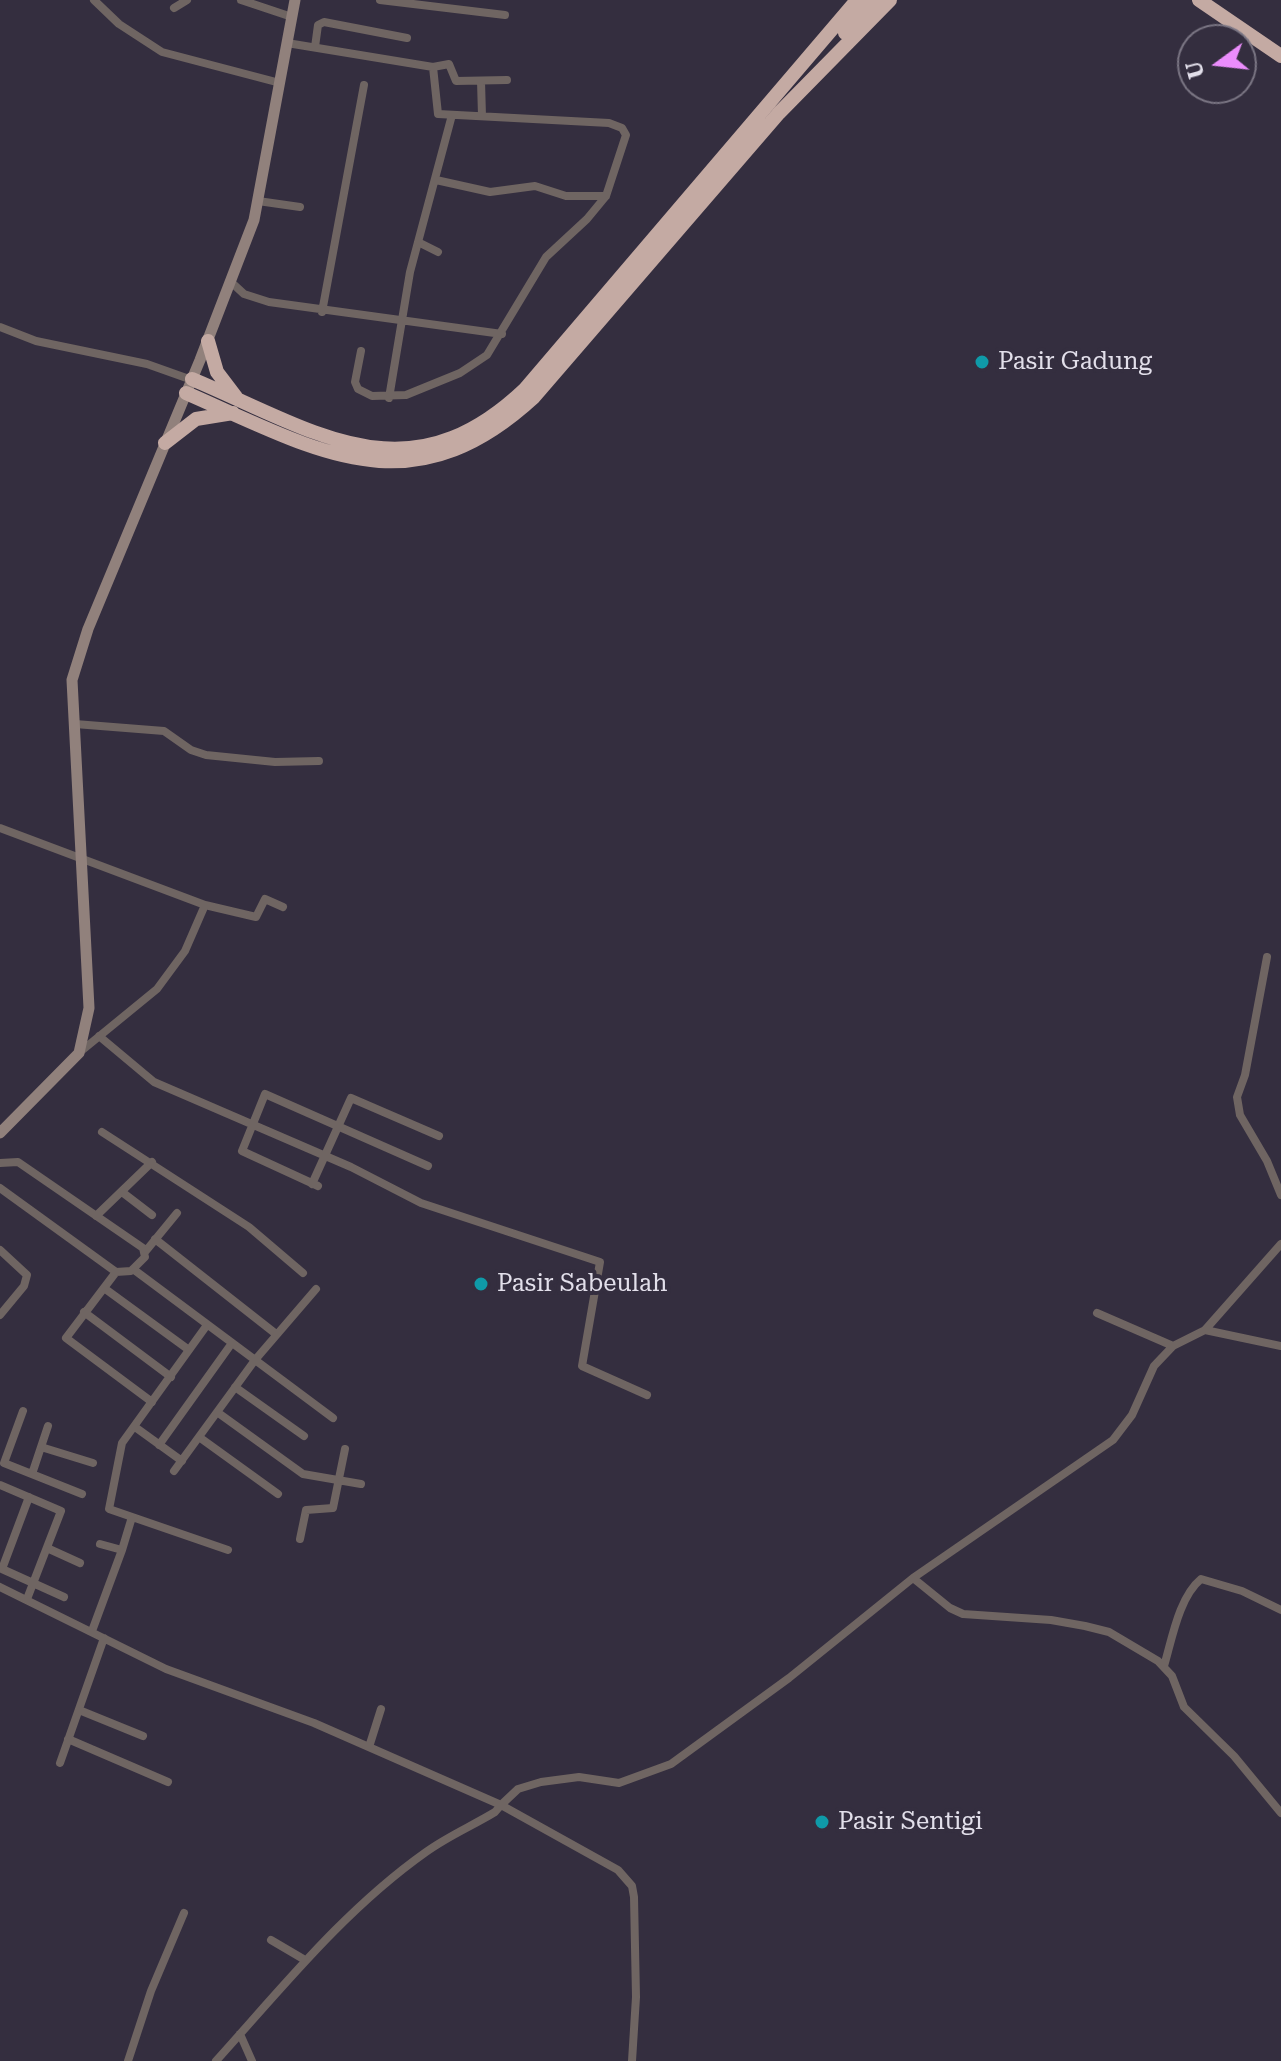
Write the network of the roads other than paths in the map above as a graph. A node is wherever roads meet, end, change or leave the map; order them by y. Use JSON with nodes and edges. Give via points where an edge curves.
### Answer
{"nodes":[{"id":1,"x":94,"y":0,"type":"edge"},
{"id":2,"x":187,"y":0,"type":"edge"},
{"id":3,"x":241,"y":0,"type":"edge"},
{"id":4,"x":295,"y":0,"type":"edge"},
{"id":5,"x":380,"y":0,"type":"edge"},
{"id":6,"x":465,"y":0,"type":"edge"},
{"id":7,"x":845,"y":0,"type":"edge"},
{"id":8,"x":857,"y":0,"type":"edge"},
{"id":9,"x":873,"y":0,"type":"edge"},
{"id":10,"x":890,"y":0,"type":"edge"},
{"id":11,"x":1199,"y":0,"type":"edge"},
{"id":12,"x":174,"y":8,"type":"dead end"},
{"id":13,"x":464,"y":10,"type":"junction"},
{"id":14,"x":505,"y":15,"type":"dead end"},
{"id":15,"x":292,"y":17,"type":"junction"},
{"id":16,"x":407,"y":38,"type":"dead end"},
{"id":17,"x":287,"y":43,"type":"junction"},
{"id":18,"x":315,"y":47,"type":"junction"},
{"id":19,"x":1281,"y":56,"type":"edge"},
{"id":20,"x":433,"y":67,"type":"junction"},
{"id":21,"x":507,"y":80,"type":"dead end"},
{"id":22,"x":481,"y":81,"type":"junction"},
{"id":23,"x":280,"y":83,"type":"junction"},
{"id":24,"x":364,"y":85,"type":"dead end"},
{"id":25,"x":773,"y":108,"type":"junction"},
{"id":26,"x":452,"y":115,"type":"junction"},
{"id":27,"x":482,"y":116,"type":"junction"},
{"id":28,"x":436,"y":180,"type":"junction"},
{"id":29,"x":606,"y":196,"type":"junction"},
{"id":30,"x":258,"y":201,"type":"junction"},
{"id":31,"x":300,"y":207,"type":"dead end"},
{"id":32,"x":418,"y":242,"type":"junction"},
{"id":33,"x":438,"y":252,"type":"dead end"},
{"id":34,"x":231,"y":282,"type":"junction"},
{"id":35,"x":322,"y":312,"type":"junction"},
{"id":36,"x":405,"y":320,"type":"junction"},
{"id":37,"x":0,"y":327,"type":"edge"},
{"id":38,"x":502,"y":334,"type":"junction"},
{"id":39,"x":208,"y":341,"type":"junction"},
{"id":40,"x":361,"y":351,"type":"dead end"},
{"id":41,"x":190,"y":384,"type":"junction"},
{"id":42,"x":237,"y":398,"type":"junction"},
{"id":43,"x":389,"y":398,"type":"junction"},
{"id":44,"x":233,"y":413,"type":"junction"},
{"id":45,"x":165,"y":443,"type":"junction"},
{"id":46,"x":75,"y":724,"type":"junction"},
{"id":47,"x":319,"y":761,"type":"dead end"},
{"id":48,"x":0,"y":828,"type":"edge"},
{"id":49,"x":81,"y":860,"type":"junction"},
{"id":50,"x":205,"y":905,"type":"junction"},
{"id":51,"x":283,"y":907,"type":"dead end"},
{"id":52,"x":1267,"y":957,"type":"dead end"},
{"id":53,"x":99,"y":1036,"type":"junction"},
{"id":54,"x":79,"y":1053,"type":"junction"},
{"id":55,"x":252,"y":1123,"type":"junction"},
{"id":56,"x":338,"y":1126,"type":"junction"},
{"id":57,"x":102,"y":1132,"type":"dead end"},
{"id":58,"x":0,"y":1133,"type":"edge"},
{"id":59,"x":439,"y":1136,"type":"dead end"},
{"id":60,"x":325,"y":1155,"type":"junction"},
{"id":61,"x":152,"y":1162,"type":"junction"},
{"id":62,"x":0,"y":1163,"type":"edge"},
{"id":63,"x":428,"y":1166,"type":"dead end"},
{"id":64,"x":0,"y":1188,"type":"edge"},
{"id":65,"x":122,"y":1192,"type":"junction"},
{"id":66,"x":1281,"y":1195,"type":"edge"},
{"id":67,"x":177,"y":1213,"type":"dead end"},
{"id":68,"x":152,"y":1215,"type":"dead end"},
{"id":69,"x":96,"y":1216,"type":"junction"},
{"id":70,"x":155,"y":1239,"type":"junction"},
{"id":71,"x":1281,"y":1244,"type":"edge"},
{"id":72,"x":0,"y":1250,"type":"edge"},
{"id":73,"x":145,"y":1252,"type":"junction"},
{"id":74,"x":133,"y":1269,"type":"junction"},
{"id":75,"x":116,"y":1272,"type":"junction"},
{"id":76,"x":303,"y":1273,"type":"dead end"},
{"id":77,"x":104,"y":1288,"type":"junction"},
{"id":78,"x":316,"y":1289,"type":"dead end"},
{"id":79,"x":84,"y":1312,"type":"junction"},
{"id":80,"x":1097,"y":1313,"type":"dead end"},
{"id":81,"x":0,"y":1315,"type":"edge"},
{"id":82,"x":207,"y":1325,"type":"junction"},
{"id":83,"x":1205,"y":1330,"type":"junction"},
{"id":84,"x":276,"y":1334,"type":"junction"},
{"id":85,"x":232,"y":1343,"type":"junction"},
{"id":86,"x":1173,"y":1346,"type":"junction"},
{"id":87,"x":1281,"y":1346,"type":"edge"},
{"id":88,"x":189,"y":1350,"type":"junction"},
{"id":89,"x":255,"y":1360,"type":"junction"},
{"id":90,"x":171,"y":1377,"type":"junction"},
{"id":91,"x":235,"y":1387,"type":"junction"},
{"id":92,"x":647,"y":1395,"type":"dead end"},
{"id":93,"x":152,"y":1402,"type":"junction"},
{"id":94,"x":23,"y":1411,"type":"dead end"},
{"id":95,"x":217,"y":1412,"type":"junction"},
{"id":96,"x":333,"y":1418,"type":"dead end"},
{"id":97,"x":48,"y":1426,"type":"dead end"},
{"id":98,"x":135,"y":1427,"type":"junction"},
{"id":99,"x":304,"y":1436,"type":"dead end"},
{"id":100,"x":199,"y":1437,"type":"junction"},
{"id":101,"x":0,"y":1439,"type":"edge"},
{"id":102,"x":11,"y":1443,"type":"junction"},
{"id":103,"x":159,"y":1445,"type":"junction"},
{"id":104,"x":41,"y":1447,"type":"junction"},
{"id":105,"x":345,"y":1449,"type":"dead end"},
{"id":106,"x":182,"y":1461,"type":"junction"},
{"id":107,"x":93,"y":1463,"type":"dead end"},
{"id":108,"x":174,"y":1471,"type":"dead end"},
{"id":109,"x":32,"y":1474,"type":"junction"},
{"id":110,"x":339,"y":1480,"type":"junction"},
{"id":111,"x":361,"y":1484,"type":"dead end"},
{"id":112,"x":0,"y":1485,"type":"edge"},
{"id":113,"x":82,"y":1494,"type":"dead end"},
{"id":114,"x":278,"y":1494,"type":"dead end"},
{"id":115,"x":29,"y":1497,"type":"junction"},
{"id":116,"x":132,"y":1517,"type":"junction"},
{"id":117,"x":300,"y":1539,"type":"dead end"},
{"id":118,"x":100,"y":1544,"type":"dead end"},
{"id":119,"x":47,"y":1548,"type":"junction"},
{"id":120,"x":122,"y":1550,"type":"junction"},
{"id":121,"x":228,"y":1550,"type":"dead end"},
{"id":122,"x":80,"y":1563,"type":"dead end"},
{"id":123,"x":913,"y":1578,"type":"junction"},
{"id":124,"x":33,"y":1583,"type":"junction"},
{"id":125,"x":0,"y":1587,"type":"edge"},
{"id":126,"x":64,"y":1597,"type":"dead end"},
{"id":127,"x":27,"y":1599,"type":"junction"},
{"id":128,"x":1281,"y":1610,"type":"edge"},
{"id":129,"x":92,"y":1631,"type":"junction"},
{"id":130,"x":104,"y":1638,"type":"junction"},
{"id":131,"x":1164,"y":1666,"type":"junction"},
{"id":132,"x":381,"y":1709,"type":"dead end"},
{"id":133,"x":79,"y":1710,"type":"junction"},
{"id":134,"x":143,"y":1736,"type":"dead end"},
{"id":135,"x":68,"y":1739,"type":"junction"},
{"id":136,"x":369,"y":1747,"type":"junction"},
{"id":137,"x":60,"y":1763,"type":"dead end"},
{"id":138,"x":168,"y":1782,"type":"dead end"},
{"id":139,"x":501,"y":1805,"type":"junction"},
{"id":140,"x":1281,"y":1813,"type":"edge"},
{"id":141,"x":184,"y":1913,"type":"dead end"},
{"id":142,"x":271,"y":1940,"type":"dead end"},
{"id":143,"x":305,"y":1960,"type":"junction"},
{"id":144,"x":240,"y":2034,"type":"junction"},
{"id":145,"x":128,"y":2061,"type":"edge"},
{"id":146,"x":216,"y":2061,"type":"edge"},
{"id":147,"x":252,"y":2061,"type":"edge"},
{"id":148,"x":632,"y":2061,"type":"edge"}],
"edges":[{"from":1,"to":23,"type":"street","via":[[162,52]]},
{"from":2,"to":12,"type":"street"},
{"from":3,"to":15,"type":"street"},
{"from":4,"to":15,"type":"street"},
{"from":5,"to":13,"type":"street"},
{"from":6,"to":13,"type":"street"},
{"from":7,"to":25,"type":"highway"},
{"from":8,"to":25,"type":"highway"},
{"from":9,"to":25,"type":"highway"},
{"from":10,"to":25,"type":"highway"},
{"from":11,"to":19,"type":"highway"},
{"from":13,"to":14,"type":"street"},
{"from":15,"to":17,"type":"street"},
{"from":16,"to":18,"type":"street","via":[[324,22],[318,25]]},
{"from":17,"to":18,"type":"street"},
{"from":17,"to":23,"type":"street"},
{"from":18,"to":20,"type":"street"},
{"from":20,"to":22,"type":"street","via":[[449,64],[456,81]]},
{"from":20,"to":26,"type":"street","via":[[436,111]]},
{"from":21,"to":22,"type":"street"},
{"from":22,"to":27,"type":"street"},
{"from":23,"to":30,"type":"street"},
{"from":24,"to":35,"type":"street"},
{"from":25,"to":42,"type":"highway","via":[[525,389],[504,410],[461,436],[408,450],[379,450],[326,436]]},
{"from":25,"to":44,"type":"highway","via":[[534,397],[489,433],[436,455],[377,463],[321,452]]},
{"from":26,"to":27,"type":"street"},
{"from":26,"to":28,"type":"street"},
{"from":27,"to":29,"type":"street","via":[[622,128],[626,143]]},
{"from":28,"to":29,"type":"street","via":[[490,192],[535,186],[566,196]]},
{"from":28,"to":32,"type":"street"},
{"from":29,"to":38,"type":"street","via":[[546,257]]},
{"from":30,"to":31,"type":"street"},
{"from":30,"to":34,"type":"street"},
{"from":32,"to":33,"type":"street"},
{"from":32,"to":36,"type":"street"},
{"from":34,"to":35,"type":"street","via":[[253,298]]},
{"from":34,"to":39,"type":"street"},
{"from":35,"to":36,"type":"street"},
{"from":36,"to":38,"type":"street"},
{"from":36,"to":43,"type":"street"},
{"from":37,"to":41,"type":"street","via":[[36,341],[147,364]]},
{"from":38,"to":43,"type":"street","via":[[471,367],[419,391]]},
{"from":39,"to":41,"type":"street"},
{"from":39,"to":42,"type":"highway","via":[[217,372]]},
{"from":40,"to":43,"type":"street","via":[[358,389]]},
{"from":41,"to":42,"type":"highway"},
{"from":41,"to":44,"type":"highway"},
{"from":41,"to":45,"type":"street"},
{"from":44,"to":45,"type":"highway","via":[[196,419]]},
{"from":45,"to":46,"type":"street","via":[[88,629],[72,680]]},
{"from":46,"to":47,"type":"street","via":[[164,731],[206,755]]},
{"from":46,"to":49,"type":"street"},
{"from":48,"to":49,"type":"street"},
{"from":49,"to":50,"type":"street"},
{"from":49,"to":54,"type":"street","via":[[89,1008]]},
{"from":50,"to":51,"type":"street","via":[[256,917],[265,899]]},
{"from":50,"to":53,"type":"street","via":[[185,951],[157,989]]},
{"from":52,"to":66,"type":"street","via":[[1237,1097],[1240,1115]]},
{"from":53,"to":54,"type":"street"},
{"from":53,"to":55,"type":"street","via":[[154,1082]]},
{"from":54,"to":58,"type":"street"},
{"from":55,"to":56,"type":"street","via":[[265,1094]]},
{"from":55,"to":60,"type":"street"},
{"from":55,"to":60,"type":"street","via":[[242,1151],[315,1185]]},
{"from":56,"to":59,"type":"street","via":[[351,1098]]},
{"from":56,"to":60,"type":"street"},
{"from":56,"to":63,"type":"street"},
{"from":57,"to":61,"type":"street"},
{"from":60,"to":92,"type":"street","via":[[421,1203],[600,1262],[582,1366]]},
{"from":61,"to":65,"type":"street"},
{"from":61,"to":76,"type":"street","via":[[249,1227]]},
{"from":62,"to":69,"type":"street","via":[[18,1162]]},
{"from":64,"to":75,"type":"street"},
{"from":65,"to":68,"type":"street"},
{"from":65,"to":69,"type":"street"},
{"from":67,"to":70,"type":"street"},
{"from":69,"to":73,"type":"street"},
{"from":70,"to":73,"type":"street"},
{"from":70,"to":84,"type":"street"},
{"from":71,"to":83,"type":"street"},
{"from":72,"to":81,"type":"street","via":[[27,1275]]},
{"from":73,"to":74,"type":"street"},
{"from":74,"to":75,"type":"street"},
{"from":74,"to":82,"type":"street"},
{"from":75,"to":77,"type":"street"},
{"from":77,"to":79,"type":"street"},
{"from":77,"to":88,"type":"street"},
{"from":78,"to":84,"type":"street"},
{"from":79,"to":90,"type":"street"},
{"from":79,"to":93,"type":"street","via":[[66,1338]]},
{"from":80,"to":86,"type":"street"},
{"from":82,"to":85,"type":"street"},
{"from":82,"to":88,"type":"street"},
{"from":83,"to":86,"type":"street"},
{"from":83,"to":87,"type":"street"},
{"from":84,"to":89,"type":"street"},
{"from":85,"to":89,"type":"street"},
{"from":85,"to":103,"type":"street"},
{"from":86,"to":123,"type":"street","via":[[1154,1366],[1132,1415],[1113,1440]]},
{"from":88,"to":90,"type":"street"},
{"from":89,"to":91,"type":"street"},
{"from":89,"to":96,"type":"street"},
{"from":90,"to":93,"type":"street"},
{"from":91,"to":95,"type":"street"},
{"from":91,"to":99,"type":"street"},
{"from":93,"to":98,"type":"street"},
{"from":94,"to":102,"type":"street"},
{"from":95,"to":100,"type":"street"},
{"from":95,"to":110,"type":"street","via":[[303,1474]]},
{"from":97,"to":104,"type":"street"},
{"from":98,"to":103,"type":"street"},
{"from":98,"to":116,"type":"street","via":[[119,1452],[109,1509]]},
{"from":100,"to":106,"type":"street"},
{"from":100,"to":114,"type":"street"},
{"from":101,"to":102,"type":"street"},
{"from":102,"to":109,"type":"street","via":[[4,1463]]},
{"from":103,"to":106,"type":"street"},
{"from":104,"to":107,"type":"street"},
{"from":104,"to":109,"type":"street"},
{"from":105,"to":110,"type":"street"},
{"from":106,"to":108,"type":"street"},
{"from":109,"to":113,"type":"street"},
{"from":110,"to":111,"type":"street"},
{"from":110,"to":117,"type":"street","via":[[333,1508],[305,1511]]},
{"from":112,"to":115,"type":"street"},
{"from":115,"to":119,"type":"street","via":[[61,1511]]},
{"from":115,"to":124,"type":"street","via":[[2,1569]]},
{"from":116,"to":120,"type":"street"},
{"from":116,"to":121,"type":"street"},
{"from":118,"to":120,"type":"street"},
{"from":119,"to":122,"type":"street"},
{"from":119,"to":124,"type":"street"},
{"from":120,"to":129,"type":"street"},
{"from":123,"to":131,"type":"street","via":[[963,1614],[1051,1620],[1109,1632]]},
{"from":123,"to":139,"type":"street","via":[[671,1764],[619,1783],[579,1777],[541,1782],[518,1789]]},
{"from":124,"to":126,"type":"street"},
{"from":124,"to":127,"type":"street"},
{"from":125,"to":127,"type":"street"},
{"from":127,"to":129,"type":"street"},
{"from":128,"to":131,"type":"street","via":[[1201,1579],[1177,1620]]},
{"from":129,"to":130,"type":"street"},
{"from":130,"to":133,"type":"street"},
{"from":130,"to":136,"type":"street","via":[[166,1669]]},
{"from":131,"to":140,"type":"street","via":[[1184,1707]]},
{"from":132,"to":136,"type":"street"},
{"from":133,"to":134,"type":"street"},
{"from":133,"to":135,"type":"street"},
{"from":135,"to":137,"type":"street"},
{"from":135,"to":138,"type":"street"},
{"from":136,"to":139,"type":"street"},
{"from":139,"to":143,"type":"street","via":[[423,1854]]},
{"from":139,"to":148,"type":"street","via":[[618,1870],[632,1886]]},
{"from":141,"to":145,"type":"street"},
{"from":142,"to":143,"type":"street"},
{"from":143,"to":144,"type":"street"},
{"from":144,"to":146,"type":"street"},
{"from":144,"to":147,"type":"street"}]}
